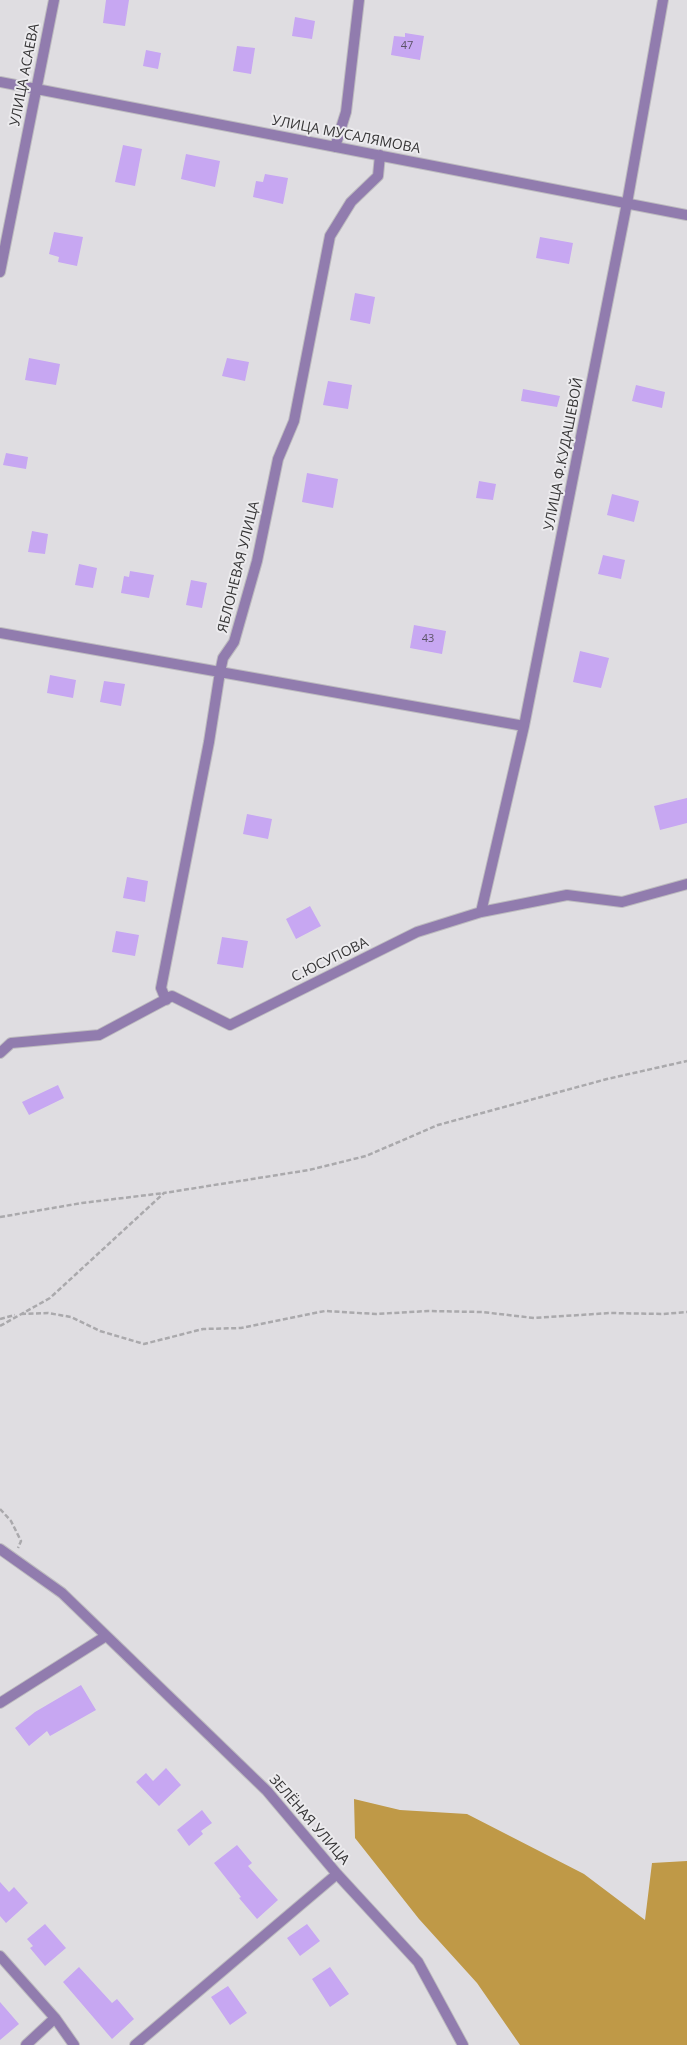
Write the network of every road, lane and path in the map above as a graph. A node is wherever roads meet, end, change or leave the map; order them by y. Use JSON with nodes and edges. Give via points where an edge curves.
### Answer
{"nodes":[{"id":1,"x":54,"y":0,"type":"edge"},
{"id":2,"x":359,"y":0,"type":"edge"},
{"id":3,"x":663,"y":0,"type":"edge"},
{"id":4,"x":0,"y":82,"type":"edge"},
{"id":5,"x":36,"y":89,"type":"junction"},
{"id":6,"x":335,"y":147,"type":"junction"},
{"id":7,"x":380,"y":156,"type":"junction"},
{"id":8,"x":627,"y":203,"type":"junction"},
{"id":9,"x":687,"y":215,"type":"edge"},
{"id":10,"x":0,"y":272,"type":"edge"},
{"id":11,"x":0,"y":633,"type":"edge"},
{"id":12,"x":220,"y":672,"type":"junction"},
{"id":13,"x":524,"y":726,"type":"junction"},
{"id":14,"x":687,"y":884,"type":"edge"},
{"id":15,"x":481,"y":912,"type":"junction"},
{"id":16,"x":166,"y":1000,"type":"junction"},
{"id":17,"x":0,"y":1053,"type":"edge"},
{"id":18,"x":687,"y":1061,"type":"edge"},
{"id":19,"x":164,"y":1193,"type":"junction"},
{"id":20,"x":0,"y":1217,"type":"edge"},
{"id":21,"x":687,"y":1312,"type":"edge"},
{"id":22,"x":20,"y":1314,"type":"junction"},
{"id":23,"x":0,"y":1319,"type":"edge"},
{"id":24,"x":0,"y":1326,"type":"edge"},
{"id":25,"x":0,"y":1509,"type":"edge"},
{"id":26,"x":0,"y":1548,"type":"edge"},
{"id":27,"x":14,"y":1557,"type":"junction"},
{"id":28,"x":106,"y":1636,"type":"junction"},
{"id":29,"x":0,"y":1704,"type":"edge"},
{"id":30,"x":337,"y":1874,"type":"junction"},
{"id":31,"x":0,"y":1956,"type":"edge"},
{"id":32,"x":55,"y":2018,"type":"junction"},
{"id":33,"x":26,"y":2045,"type":"edge"},
{"id":34,"x":74,"y":2045,"type":"edge"},
{"id":35,"x":135,"y":2045,"type":"edge"},
{"id":36,"x":463,"y":2045,"type":"edge"}],
"edges":[{"from":1,"to":5,"type":"street","name":"УЛИЦА АСАЕВА"},
{"from":2,"to":6,"type":"street","via":[[346,112]]},
{"from":3,"to":8,"type":"street","name":"УЛИЦА Ф.КУДАШЕВОЙ"},
{"from":4,"to":5,"type":"street","name":"УЛИЦА МУСАЛЯМОВА"},
{"from":5,"to":6,"type":"street","name":"УЛИЦА МУСАЛЯМОВА"},
{"from":5,"to":10,"type":"street","name":"УЛИЦА АСАЕВА"},
{"from":6,"to":7,"type":"street","name":"УЛИЦА МУСАЛЯМОВА"},
{"from":7,"to":8,"type":"street","name":"УЛИЦА МУСАЛЯМОВА"},
{"from":7,"to":12,"type":"street","name":"ЯБЛОНЕВАЯ УЛИЦА","via":[[378,176],[351,202],[330,236],[294,421],[278,459],[257,561],[234,642]]},
{"from":8,"to":9,"type":"street","name":"УЛИЦА МУСАЛЯМОВА"},
{"from":8,"to":13,"type":"street","name":"УЛИЦА Ф.КУДАШЕВОЙ"},
{"from":11,"to":12,"type":"street"},
{"from":12,"to":13,"type":"street"},
{"from":12,"to":16,"type":"street","name":"ЯБЛОНЕВАЯ УЛИЦА","via":[[161,988]]},
{"from":13,"to":15,"type":"street","name":"УЛИЦА Ф.КУДАШЕВОЙ"},
{"from":14,"to":15,"type":"street","name":"С.ЮСУПОВА","via":[[622,902],[567,895]]},
{"from":15,"to":16,"type":"street","name":"С.ЮСУПОВА","via":[[417,932],[230,1025],[172,996]]},
{"from":16,"to":17,"type":"street","via":[[100,1034],[11,1043]]},
{"from":18,"to":19,"type":"path","via":[[438,1125],[366,1156],[309,1170]]},
{"from":19,"to":20,"type":"path"},
{"from":19,"to":22,"type":"path","via":[[50,1298]]},
{"from":21,"to":22,"type":"path","via":[[534,1318],[482,1312],[376,1314],[325,1311],[241,1328],[203,1329],[144,1344],[100,1331],[71,1317],[48,1313]]},
{"from":22,"to":23,"type":"path"},
{"from":22,"to":24,"type":"path"},
{"from":25,"to":27,"type":"path","via":[[11,1521],[21,1541]]},
{"from":26,"to":27,"type":"street","name":"ЗЕЛЁНАЯ УЛИЦА"},
{"from":27,"to":28,"type":"street","name":"ЗЕЛЁНАЯ УЛИЦА","via":[[62,1593]]},
{"from":28,"to":29,"type":"street"},
{"from":28,"to":30,"type":"street","name":"ЗЕЛЁНАЯ УЛИЦА","via":[[267,1791]]},
{"from":30,"to":35,"type":"street"},
{"from":30,"to":36,"type":"street","name":"ЗЕЛЁНАЯ УЛИЦА","via":[[418,1962]]},
{"from":31,"to":32,"type":"street"},
{"from":32,"to":33,"type":"street"},
{"from":32,"to":34,"type":"street"}]}
